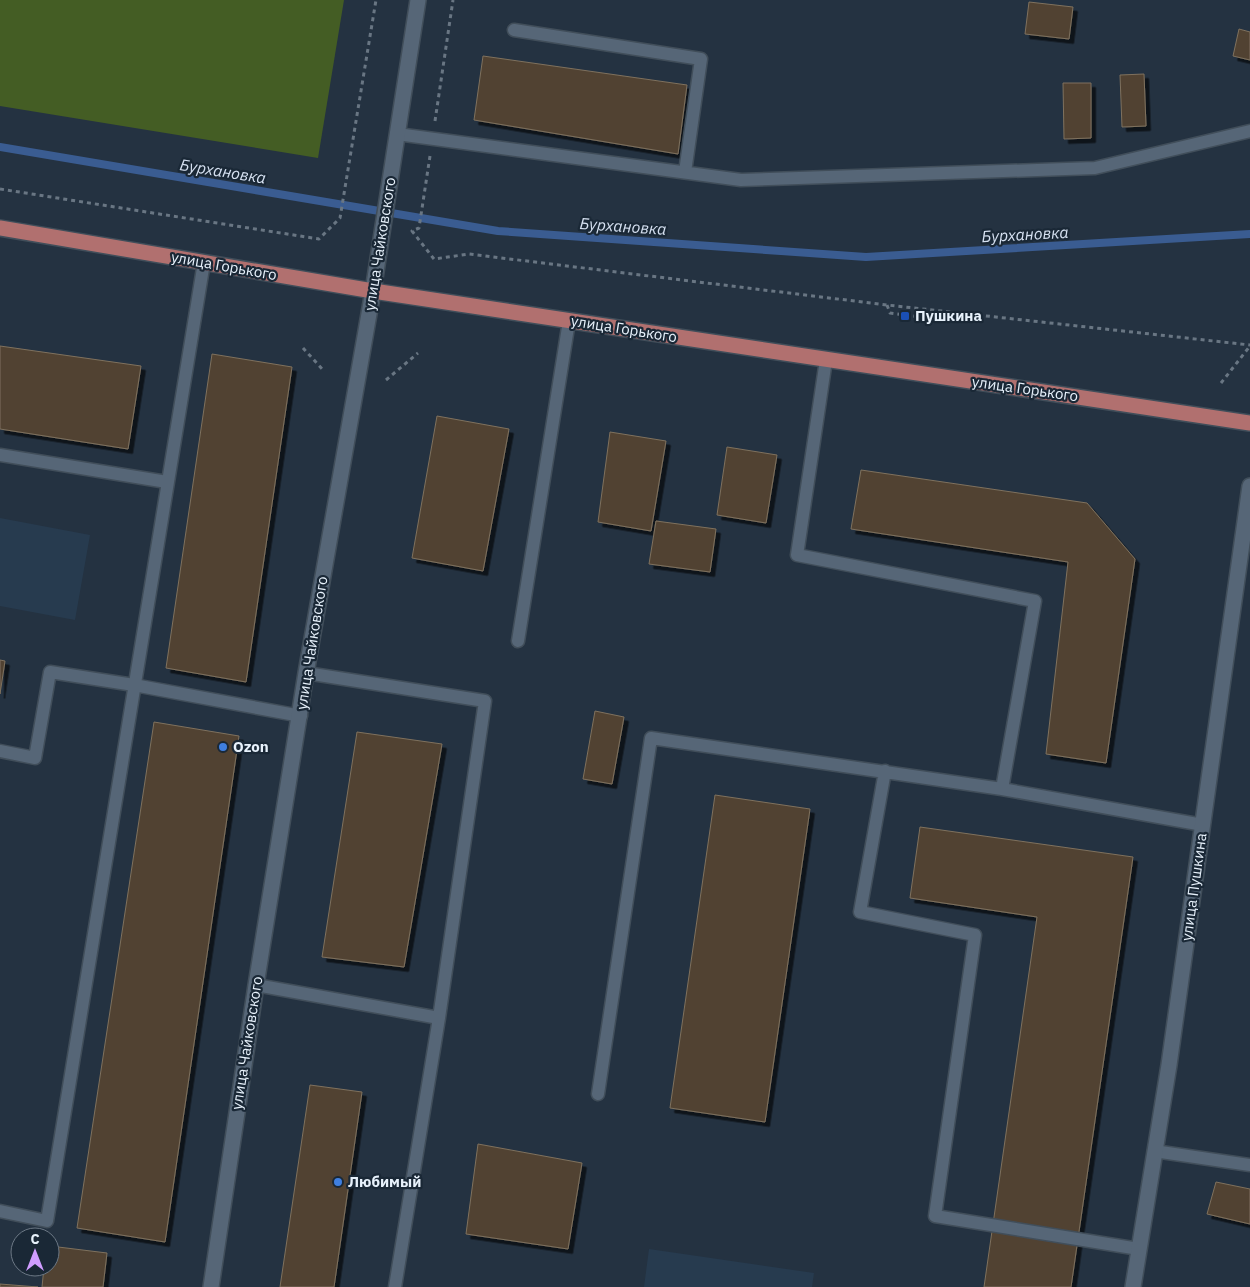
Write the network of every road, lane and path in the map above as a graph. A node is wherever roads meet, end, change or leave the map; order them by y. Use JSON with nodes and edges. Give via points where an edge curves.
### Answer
{"nodes":[{"id":1,"x":376,"y":0,"type":"edge"},
{"id":2,"x":418,"y":0,"type":"edge"},
{"id":3,"x":453,"y":0,"type":"edge"},
{"id":4,"x":514,"y":30,"type":"dead end"},
{"id":5,"x":435,"y":124,"type":"dead end"},
{"id":6,"x":1250,"y":131,"type":"edge"},
{"id":7,"x":397,"y":134,"type":"junction"},
{"id":8,"x":430,"y":153,"type":"dead end"},
{"id":9,"x":685,"y":172,"type":"junction"},
{"id":10,"x":0,"y":189,"type":"edge"},
{"id":11,"x":0,"y":228,"type":"edge"},
{"id":12,"x":204,"y":262,"type":"junction"},
{"id":13,"x":372,"y":291,"type":"junction"},
{"id":14,"x":887,"y":305,"type":"junction"},
{"id":15,"x":924,"y":309,"type":"junction"},
{"id":16,"x":569,"y":321,"type":"junction"},
{"id":17,"x":1250,"y":345,"type":"edge"},
{"id":18,"x":303,"y":348,"type":"dead end"},
{"id":19,"x":418,"y":353,"type":"dead end"},
{"id":20,"x":826,"y":360,"type":"junction"},
{"id":21,"x":324,"y":371,"type":"dead end"},
{"id":22,"x":386,"y":380,"type":"dead end"},
{"id":23,"x":1221,"y":383,"type":"dead end"},
{"id":24,"x":1250,"y":423,"type":"edge"},
{"id":25,"x":0,"y":455,"type":"edge"},
{"id":26,"x":168,"y":482,"type":"junction"},
{"id":27,"x":1250,"y":486,"type":"edge"},
{"id":28,"x":518,"y":641,"type":"dead end"},
{"id":29,"x":306,"y":673,"type":"junction"},
{"id":30,"x":134,"y":685,"type":"junction"},
{"id":31,"x":301,"y":716,"type":"junction"},
{"id":32,"x":0,"y":751,"type":"edge"},
{"id":33,"x":886,"y":771,"type":"junction"},
{"id":34,"x":1002,"y":789,"type":"junction"},
{"id":35,"x":1203,"y":825,"type":"junction"},
{"id":36,"x":256,"y":985,"type":"junction"},
{"id":37,"x":439,"y":1018,"type":"junction"},
{"id":38,"x":598,"y":1094,"type":"dead end"},
{"id":39,"x":1154,"y":1151,"type":"junction"},
{"id":40,"x":1250,"y":1165,"type":"edge"},
{"id":41,"x":0,"y":1211,"type":"edge"},
{"id":42,"x":1139,"y":1248,"type":"junction"},
{"id":43,"x":211,"y":1287,"type":"edge"},
{"id":44,"x":396,"y":1287,"type":"edge"},
{"id":45,"x":1133,"y":1287,"type":"edge"}],
"edges":[{"from":1,"to":10,"type":"path","via":[[340,218],[320,239]]},
{"from":2,"to":7,"type":"main road","name":"улица Чайковского"},
{"from":3,"to":5,"type":"path"},
{"from":4,"to":9,"type":"lane","via":[[701,60]]},
{"from":6,"to":9,"type":"lane","via":[[1095,168],[741,180]]},
{"from":7,"to":9,"type":"lane"},
{"from":7,"to":13,"type":"main road","name":"улица Чайковского"},
{"from":8,"to":14,"type":"path","via":[[419,228],[412,231],[434,259],[469,254]]},
{"from":11,"to":12,"type":"main road","name":"улица Горького"},
{"from":12,"to":13,"type":"main road","name":"улица Горького"},
{"from":12,"to":26,"type":"lane"},
{"from":13,"to":16,"type":"main road","name":"улица Горького"},
{"from":13,"to":29,"type":"main road","name":"улица Чайковского"},
{"from":14,"to":15,"type":"path"},
{"from":14,"to":15,"type":"path","via":[[890,313],[905,316],[920,317]]},
{"from":15,"to":17,"type":"path"},
{"from":16,"to":20,"type":"main road","name":"улица Горького"},
{"from":16,"to":28,"type":"lane"},
{"from":17,"to":23,"type":"path"},
{"from":18,"to":21,"type":"path"},
{"from":19,"to":22,"type":"path"},
{"from":20,"to":24,"type":"main road","name":"улица Горького"},
{"from":20,"to":34,"type":"lane","via":[[797,555],[1035,601]]},
{"from":25,"to":26,"type":"lane"},
{"from":26,"to":30,"type":"lane"},
{"from":27,"to":35,"type":"main road","name":"улица Пушкина"},
{"from":29,"to":31,"type":"main road","name":"улица Чайковского"},
{"from":29,"to":37,"type":"lane","via":[[485,701]]},
{"from":30,"to":31,"type":"lane"},
{"from":30,"to":32,"type":"lane","via":[[50,672],[35,758]]},
{"from":30,"to":41,"type":"lane","via":[[47,1221]]},
{"from":31,"to":36,"type":"main road","name":"улица Чайковского"},
{"from":33,"to":34,"type":"lane"},
{"from":33,"to":38,"type":"lane","via":[[651,738]]},
{"from":33,"to":42,"type":"lane","via":[[860,912],[975,935],[935,1216]]},
{"from":34,"to":35,"type":"lane"},
{"from":35,"to":39,"type":"main road","name":"улица Пушкина"},
{"from":36,"to":37,"type":"lane"},
{"from":36,"to":43,"type":"main road","name":"улица Чайковского"},
{"from":37,"to":44,"type":"lane"},
{"from":39,"to":40,"type":"lane"},
{"from":39,"to":42,"type":"main road","name":"улица Пушкина"},
{"from":42,"to":45,"type":"main road","name":"улица Пушкина"}]}
